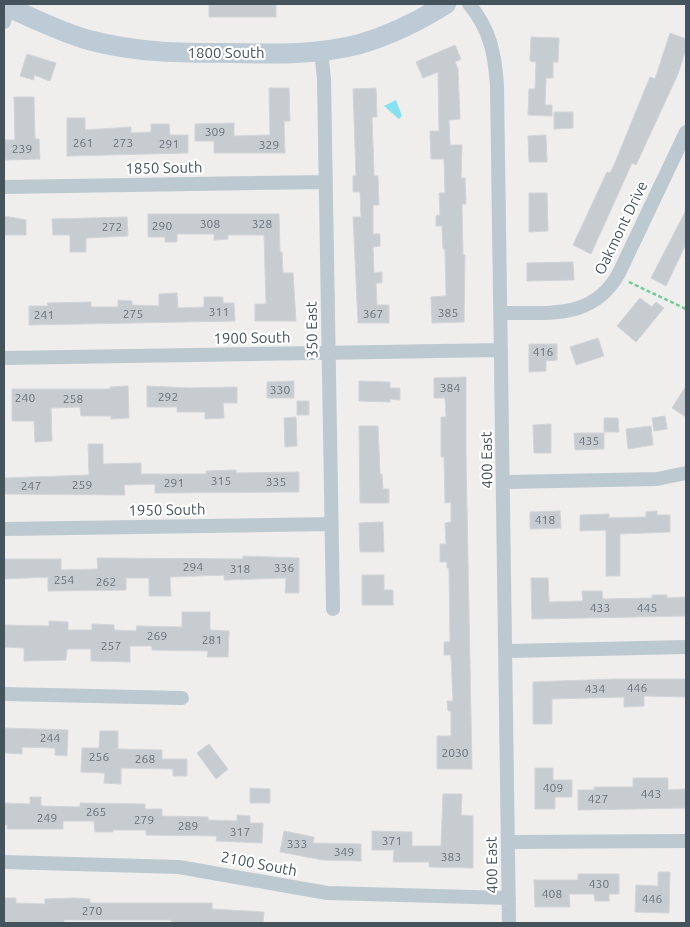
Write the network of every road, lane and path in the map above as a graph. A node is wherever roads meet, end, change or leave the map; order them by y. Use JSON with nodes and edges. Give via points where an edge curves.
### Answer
{"nodes":[{"id":1,"x":446,"y":4,"type":"edge"},
{"id":2,"x":469,"y":4,"type":"edge"},
{"id":3,"x":5,"y":12,"type":"edge"},
{"id":4,"x":321,"y":51,"type":"junction"},
{"id":5,"x":686,"y":132,"type":"edge"},
{"id":6,"x":325,"y":182,"type":"junction"},
{"id":7,"x":4,"y":187,"type":"edge"},
{"id":8,"x":629,"y":282,"type":"dead end"},
{"id":9,"x":686,"y":309,"type":"edge"},
{"id":10,"x":501,"y":313,"type":"junction"},
{"id":11,"x":502,"y":350,"type":"junction"},
{"id":12,"x":328,"y":353,"type":"junction"},
{"id":13,"x":4,"y":358,"type":"edge"},
{"id":14,"x":686,"y":473,"type":"edge"},
{"id":15,"x":503,"y":482,"type":"junction"},
{"id":16,"x":331,"y":524,"type":"junction"},
{"id":17,"x":4,"y":528,"type":"edge"},
{"id":18,"x":333,"y":609,"type":"dead end"},
{"id":19,"x":686,"y":647,"type":"edge"},
{"id":20,"x":506,"y":650,"type":"junction"},
{"id":21,"x":4,"y":694,"type":"edge"},
{"id":22,"x":182,"y":698,"type":"dead end"},
{"id":23,"x":686,"y":841,"type":"edge"},
{"id":24,"x":508,"y":842,"type":"junction"},
{"id":25,"x":4,"y":862,"type":"edge"},
{"id":26,"x":509,"y":898,"type":"junction"},
{"id":27,"x":509,"y":923,"type":"edge"}],
"edges":[{"from":1,"to":4,"type":"main road","name":"1800 South","via":[[381,37]]},
{"from":2,"to":10,"type":"street","name":"400 East","via":[[491,39],[496,70]]},
{"from":3,"to":4,"type":"main road","name":"1800 South","via":[[86,39],[137,50],[263,54]]},
{"from":4,"to":6,"type":"street","name":"350 East"},
{"from":5,"to":10,"type":"street","name":"Oakmont Drive","via":[[608,290],[593,303],[574,310]]},
{"from":6,"to":7,"type":"street","name":"1850 South"},
{"from":6,"to":12,"type":"street","name":"350 East"},
{"from":8,"to":9,"type":"path"},
{"from":10,"to":11,"type":"street","name":"400 East"},
{"from":11,"to":12,"type":"street","name":"1900 South"},
{"from":11,"to":15,"type":"street","name":"400 East"},
{"from":12,"to":13,"type":"street","name":"1900 South"},
{"from":12,"to":16,"type":"street","name":"350 East"},
{"from":14,"to":15,"type":"street","via":[[657,479]]},
{"from":15,"to":20,"type":"street","name":"400 East"},
{"from":16,"to":17,"type":"street","name":"1950 South"},
{"from":16,"to":18,"type":"street","name":"350 East"},
{"from":19,"to":20,"type":"street"},
{"from":20,"to":24,"type":"street","name":"400 East"},
{"from":21,"to":22,"type":"street"},
{"from":23,"to":24,"type":"street"},
{"from":24,"to":26,"type":"street","name":"400 East"},
{"from":25,"to":26,"type":"street","name":"2100 South","via":[[179,867],[327,893]]},
{"from":26,"to":27,"type":"street","name":"400 East"}]}
